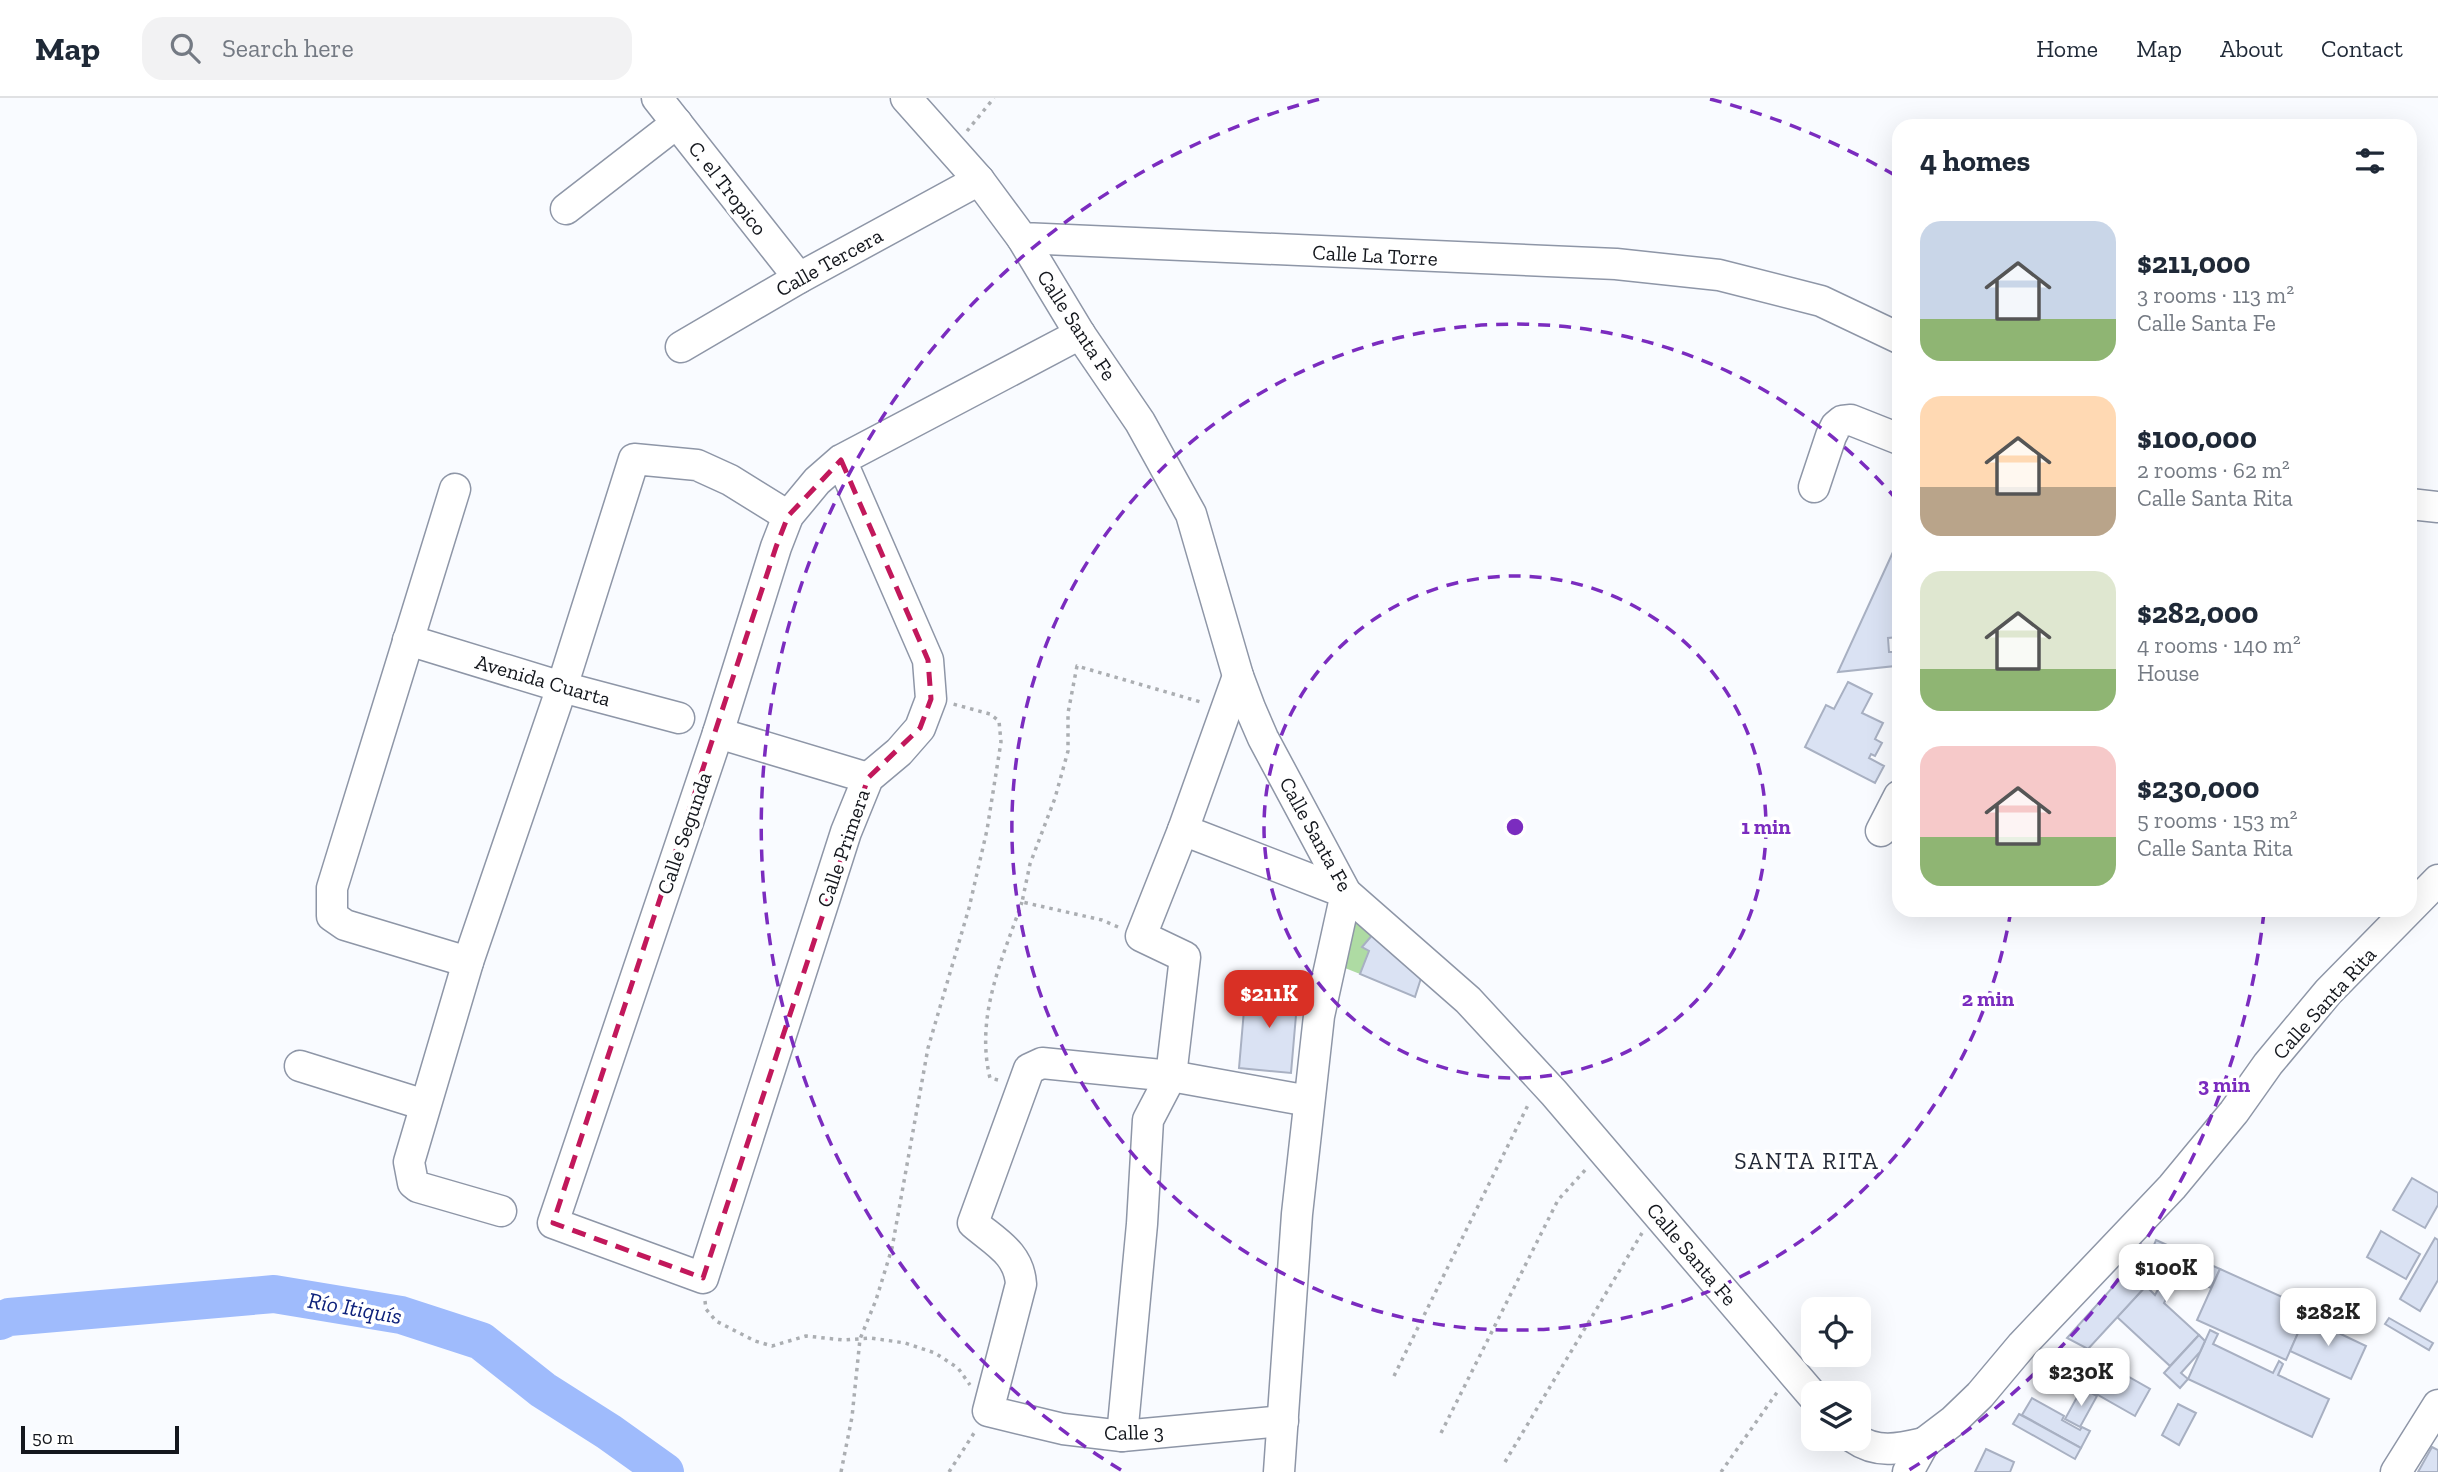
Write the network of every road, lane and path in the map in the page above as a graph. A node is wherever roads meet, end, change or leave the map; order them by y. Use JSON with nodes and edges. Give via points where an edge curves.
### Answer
{"nodes":[{"id":1,"x":657,"y":98,"type":"edge"},
{"id":2,"x":906,"y":98,"type":"edge"},
{"id":3,"x":994,"y":98,"type":"edge"},
{"id":4,"x":677,"y":123,"type":"junction"},
{"id":5,"x":952,"y":149,"type":"junction"},
{"id":6,"x":979,"y":180,"type":"junction"},
{"id":7,"x":566,"y":209,"type":"dead end"},
{"id":8,"x":1021,"y":238,"type":"junction"},
{"id":9,"x":799,"y":278,"type":"junction"},
{"id":10,"x":1080,"y":334,"type":"junction"},
{"id":11,"x":1892,"y":335,"type":"edge"},
{"id":12,"x":681,"y":347,"type":"dead end"},
{"id":13,"x":1892,"y":436,"type":"edge"},
{"id":14,"x":841,"y":460,"type":"junction"},
{"id":15,"x":1814,"y":486,"type":"dead end"},
{"id":16,"x":456,"y":489,"type":"dead end"},
{"id":17,"x":2417,"y":505,"type":"edge"},
{"id":18,"x":2438,"y":507,"type":"edge"},
{"id":19,"x":788,"y":516,"type":"junction"},
{"id":20,"x":408,"y":640,"type":"junction"},
{"id":21,"x":1238,"y":676,"type":"junction"},
{"id":22,"x":562,"y":687,"type":"junction"},
{"id":23,"x":931,"y":699,"type":"junction"},
{"id":24,"x":1227,"y":709,"type":"junction"},
{"id":25,"x":678,"y":718,"type":"dead end"},
{"id":26,"x":718,"y":733,"type":"junction"},
{"id":27,"x":868,"y":778,"type":"junction"},
{"id":28,"x":1892,"y":810,"type":"edge"},
{"id":29,"x":1183,"y":830,"type":"junction"},
{"id":30,"x":1881,"y":831,"type":"dead end"},
{"id":31,"x":2438,"y":880,"type":"edge"},
{"id":32,"x":1346,"y":893,"type":"junction"},
{"id":33,"x":1022,"y":902,"type":"junction"},
{"id":34,"x":2417,"y":902,"type":"edge"},
{"id":35,"x":2402,"y":917,"type":"edge"},
{"id":36,"x":1141,"y":936,"type":"junction"},
{"id":37,"x":468,"y":962,"type":"junction"},
{"id":38,"x":300,"y":1066,"type":"dead end"},
{"id":39,"x":1029,"y":1069,"type":"junction"},
{"id":40,"x":1171,"y":1076,"type":"junction"},
{"id":41,"x":1541,"y":1079,"type":"junction"},
{"id":42,"x":1309,"y":1101,"type":"junction"},
{"id":43,"x":425,"y":1105,"type":"junction"},
{"id":44,"x":1602,"y":1151,"type":"junction"},
{"id":45,"x":501,"y":1211,"type":"dead end"},
{"id":46,"x":1656,"y":1211,"type":"junction"},
{"id":47,"x":703,"y":1278,"type":"junction"},
{"id":48,"x":860,"y":1339,"type":"junction"},
{"id":49,"x":1791,"y":1372,"type":"junction"},
{"id":50,"x":1394,"y":1376,"type":"dead end"},
{"id":51,"x":1801,"y":1383,"type":"edge"},
{"id":52,"x":2438,"y":1405,"type":"edge"},
{"id":53,"x":988,"y":1411,"type":"junction"},
{"id":54,"x":1283,"y":1421,"type":"junction"},
{"id":55,"x":1441,"y":1433,"type":"dead end"},
{"id":56,"x":1122,"y":1436,"type":"junction"},
{"id":57,"x":1924,"y":1443,"type":"junction"},
{"id":58,"x":1871,"y":1447,"type":"edge"},
{"id":59,"x":1505,"y":1462,"type":"dead end"},
{"id":60,"x":841,"y":1472,"type":"edge"},
{"id":61,"x":949,"y":1472,"type":"edge"},
{"id":62,"x":1279,"y":1472,"type":"edge"},
{"id":63,"x":1721,"y":1472,"type":"edge"},
{"id":64,"x":1908,"y":1472,"type":"edge"},
{"id":65,"x":2396,"y":1472,"type":"edge"}],
"edges":[{"from":1,"to":4,"type":"street","name":"C. el Tropico"},
{"from":2,"to":5,"type":"street"},
{"from":3,"to":5,"type":"path"},
{"from":4,"to":7,"type":"street"},
{"from":4,"to":9,"type":"street","name":"C. el Tropico"},
{"from":5,"to":6,"type":"street"},
{"from":6,"to":8,"type":"street"},
{"from":6,"to":9,"type":"street","name":"Calle Tercera"},
{"from":8,"to":10,"type":"street","name":"Calle Santa Fe"},
{"from":8,"to":11,"type":"street","name":"Calle La Torre","via":[[1616,264],[1719,275],[1821,300]]},
{"from":9,"to":12,"type":"street","name":"Calle Tercera"},
{"from":10,"to":14,"type":"street"},
{"from":10,"to":21,"type":"street","name":"Calle Santa Fe","via":[[1140,422],[1191,514]]},
{"from":13,"to":15,"type":"street","via":[[1842,421],[1831,436]]},
{"from":14,"to":19,"type":"street","name":"Calle Segunda"},
{"from":14,"to":23,"type":"street","name":"Calle Primera","via":[[928,660]]},
{"from":16,"to":20,"type":"street"},
{"from":17,"to":18,"type":"street"},
{"from":19,"to":22,"type":"street","via":[[697,465],[634,459]]},
{"from":19,"to":26,"type":"street","name":"Calle Segunda"},
{"from":20,"to":22,"type":"street","name":"Avenida Cuarta"},
{"from":20,"to":37,"type":"street","via":[[332,888],[331,916],[345,925]]},
{"from":21,"to":24,"type":"street"},
{"from":21,"to":32,"type":"street","name":"Calle Santa Fe","via":[[1263,738]]},
{"from":22,"to":25,"type":"street","name":"Avenida Cuarta"},
{"from":22,"to":37,"type":"street"},
{"from":23,"to":27,"type":"street","name":"Calle Primera","via":[[920,728]]},
{"from":23,"to":48,"type":"path","via":[[990,714],[999,721],[1001,742],[969,908],[928,1048],[892,1248]]},
{"from":24,"to":29,"type":"street"},
{"from":24,"to":33,"type":"path","via":[[1077,666],[1068,713],[1068,751]]},
{"from":26,"to":27,"type":"street"},
{"from":26,"to":47,"type":"street","name":"Calle Segunda","via":[[553,1223]]},
{"from":27,"to":47,"type":"street","name":"Calle Primera","via":[[846,832]]},
{"from":28,"to":30,"type":"street"},
{"from":29,"to":32,"type":"street"},
{"from":29,"to":36,"type":"street"},
{"from":31,"to":34,"type":"street","name":"Calle Santa Rita"},
{"from":32,"to":41,"type":"street","name":"Calle Santa Fe","via":[[1468,1000]]},
{"from":32,"to":42,"type":"street","via":[[1319,1016]]},
{"from":33,"to":36,"type":"path","via":[[1102,920]]},
{"from":33,"to":39,"type":"path","via":[[988,1001],[985,1055],[990,1078],[1002,1080]]},
{"from":35,"to":57,"type":"street","name":"Calle Santa Rita","via":[[2329,992],[2172,1188],[1980,1395]]},
{"from":36,"to":40,"type":"street","via":[[1185,957]]},
{"from":37,"to":43,"type":"street"},
{"from":38,"to":43,"type":"street"},
{"from":39,"to":40,"type":"street","via":[[1042,1063]]},
{"from":39,"to":53,"type":"street","via":[[973,1223],[1020,1268],[1021,1284]]},
{"from":40,"to":42,"type":"street"},
{"from":40,"to":56,"type":"street","via":[[1148,1120]]},
{"from":41,"to":44,"type":"street","name":"Calle Santa Fe"},
{"from":41,"to":50,"type":"path"},
{"from":42,"to":54,"type":"street"},
{"from":43,"to":45,"type":"street","via":[[409,1162],[413,1183]]},
{"from":44,"to":46,"type":"street","name":"Calle Santa Fe"},
{"from":44,"to":55,"type":"path","via":[[1558,1200]]},
{"from":46,"to":49,"type":"street","name":"Calle Santa Fe"},
{"from":46,"to":59,"type":"path"},
{"from":47,"to":48,"type":"path","via":[[706,1309],[716,1321],[755,1341],[772,1346],[806,1336]]},
{"from":48,"to":53,"type":"path","via":[[905,1343],[935,1353],[958,1368]]},
{"from":48,"to":60,"type":"path"},
{"from":49,"to":51,"type":"street","name":"Calle Santa Fe"},
{"from":49,"to":63,"type":"path"},
{"from":52,"to":65,"type":"street"},
{"from":53,"to":56,"type":"street","name":"Calle 3","via":[[1063,1429]]},
{"from":53,"to":61,"type":"path"},
{"from":54,"to":56,"type":"street","name":"Calle 3"},
{"from":54,"to":62,"type":"street"},
{"from":57,"to":58,"type":"street","via":[[1898,1449]]},
{"from":57,"to":64,"type":"street","name":"Calle Santa Rita"}]}
